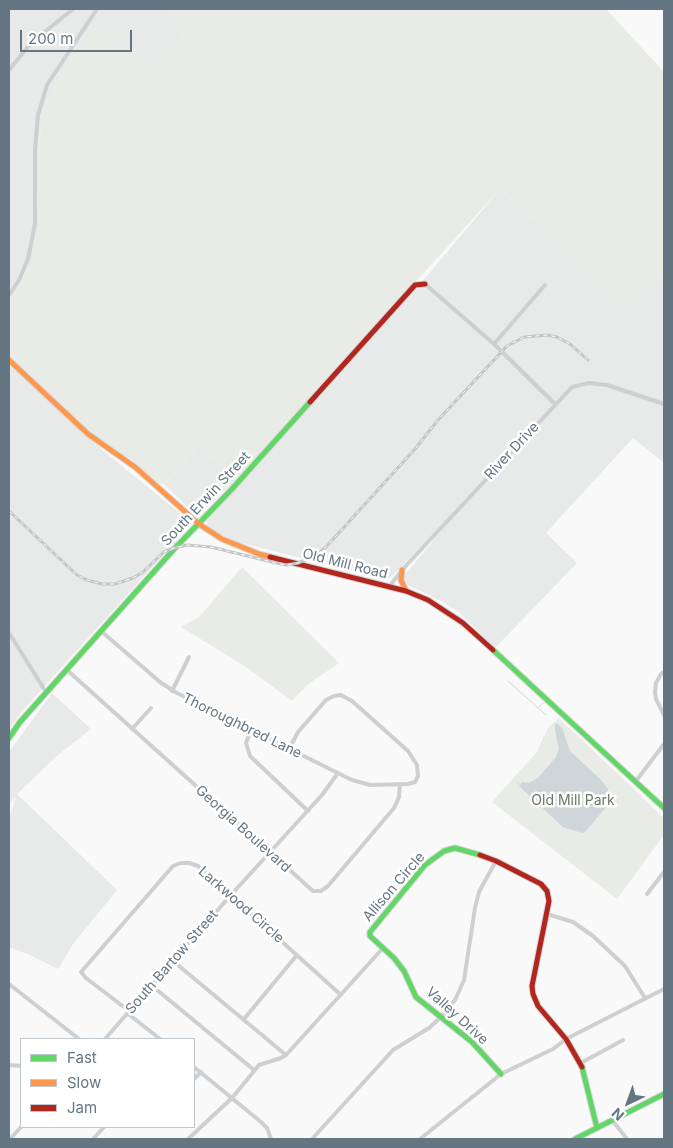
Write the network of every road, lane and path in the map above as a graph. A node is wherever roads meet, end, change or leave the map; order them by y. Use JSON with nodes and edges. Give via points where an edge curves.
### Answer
{"nodes":[{"id":1,"x":73,"y":9,"type":"edge"},
{"id":2,"x":96,"y":9,"type":"edge"},
{"id":3,"x":9,"y":70,"type":"edge"},
{"id":4,"x":425,"y":284,"type":"joint"},
{"id":5,"x":545,"y":285,"type":"dead end"},
{"id":6,"x":9,"y":295,"type":"edge"},
{"id":7,"x":494,"y":344,"type":"junction"},
{"id":8,"x":9,"y":360,"type":"edge"},
{"id":9,"x":555,"y":404,"type":"junction"},
{"id":10,"x":664,"y":404,"type":"edge"},
{"id":11,"x":199,"y":524,"type":"junction"},
{"id":12,"x":402,"y":570,"type":"junction"},
{"id":13,"x":389,"y":586,"type":"junction"},
{"id":14,"x":406,"y":591,"type":"junction"},
{"id":15,"x":102,"y":631,"type":"junction"},
{"id":16,"x":9,"y":633,"type":"edge"},
{"id":17,"x":190,"y":657,"type":"dead end"},
{"id":18,"x":67,"y":670,"type":"junction"},
{"id":19,"x":664,"y":672,"type":"edge"},
{"id":20,"x":172,"y":691,"type":"junction"},
{"id":21,"x":46,"y":692,"type":"junction"},
{"id":22,"x":151,"y":708,"type":"dead end"},
{"id":23,"x":664,"y":716,"type":"edge"},
{"id":24,"x":132,"y":729,"type":"junction"},
{"id":25,"x":251,"y":730,"type":"junction"},
{"id":26,"x":9,"y":738,"type":"edge"},
{"id":27,"x":664,"y":744,"type":"edge"},
{"id":28,"x":289,"y":749,"type":"junction"},
{"id":29,"x":338,"y":773,"type":"junction"},
{"id":30,"x":636,"y":781,"type":"junction"},
{"id":31,"x":400,"y":784,"type":"junction"},
{"id":32,"x":664,"y":808,"type":"edge"},
{"id":33,"x":308,"y":811,"type":"junction"},
{"id":34,"x":270,"y":854,"type":"junction"},
{"id":35,"x":496,"y":861,"type":"junction"},
{"id":36,"x":664,"y":872,"type":"edge"},
{"id":37,"x":648,"y":894,"type":"dead end"},
{"id":38,"x":230,"y":896,"type":"junction"},
{"id":39,"x":547,"y":914,"type":"junction"},
{"id":40,"x":382,"y":948,"type":"junction"},
{"id":41,"x":297,"y":955,"type":"junction"},
{"id":42,"x":173,"y":961,"type":"junction"},
{"id":43,"x":9,"y":984,"type":"edge"},
{"id":44,"x":152,"y":985,"type":"junction"},
{"id":45,"x":664,"y":989,"type":"edge"},
{"id":46,"x":341,"y":994,"type":"junction"},
{"id":47,"x":645,"y":998,"type":"junction"},
{"id":48,"x":128,"y":1012,"type":"junction"},
{"id":49,"x":441,"y":1017,"type":"junction"},
{"id":50,"x":244,"y":1018,"type":"junction"},
{"id":51,"x":78,"y":1038,"type":"edge"},
{"id":52,"x":106,"y":1038,"type":"edge"},
{"id":53,"x":159,"y":1038,"type":"edge"},
{"id":54,"x":566,"y":1039,"type":"junction"},
{"id":55,"x":623,"y":1040,"type":"dead end"},
{"id":56,"x":286,"y":1055,"type":"junction"},
{"id":57,"x":581,"y":1062,"type":"junction"},
{"id":58,"x":195,"y":1068,"type":"edge"},
{"id":59,"x":254,"y":1070,"type":"junction"},
{"id":60,"x":201,"y":1072,"type":"junction"},
{"id":61,"x":501,"y":1074,"type":"junction"},
{"id":62,"x":195,"y":1078,"type":"edge"},
{"id":63,"x":664,"y":1094,"type":"edge"},
{"id":64,"x":232,"y":1098,"type":"junction"},
{"id":65,"x":612,"y":1120,"type":"junction"},
{"id":66,"x":20,"y":1128,"type":"edge"},
{"id":67,"x":103,"y":1128,"type":"edge"},
{"id":68,"x":597,"y":1128,"type":"junction"},
{"id":69,"x":10,"y":1137,"type":"edge"},
{"id":70,"x":93,"y":1139,"type":"edge"},
{"id":71,"x":188,"y":1139,"type":"edge"},
{"id":72,"x":272,"y":1139,"type":"edge"},
{"id":73,"x":312,"y":1139,"type":"edge"},
{"id":74,"x":420,"y":1139,"type":"edge"},
{"id":75,"x":575,"y":1139,"type":"edge"},
{"id":76,"x":627,"y":1139,"type":"edge"}],
"edges":[{"from":1,"to":3,"type":"street","via":[[31,43]]},
{"from":2,"to":6,"type":"street","via":[[47,85],[38,115],[34,224],[28,259]]},
{"from":4,"to":7,"type":"street"},
{"from":4,"to":11,"type":"street","name":"South Erwin Street","via":[[416,286]]},
{"from":5,"to":7,"type":"street"},
{"from":7,"to":9,"type":"street"},
{"from":8,"to":11,"type":"street","name":"Old Mill Road","via":[[82,429],[143,474]]},
{"from":9,"to":10,"type":"street","name":"River Drive","via":[[572,387],[595,383]]},
{"from":9,"to":12,"type":"street","name":"River Drive"},
{"from":11,"to":13,"type":"street","name":"Old Mill Road","via":[[250,551]]},
{"from":11,"to":15,"type":"street","name":"South Erwin Street"},
{"from":12,"to":13,"type":"street","name":"River Drive"},
{"from":12,"to":14,"type":"street","via":[[401,580]]},
{"from":13,"to":14,"type":"street","name":"Old Mill Road"},
{"from":14,"to":30,"type":"street","name":"Old Mill Road","via":[[434,603],[463,623]]},
{"from":15,"to":18,"type":"street","name":"South Erwin Street"},
{"from":15,"to":20,"type":"street","name":"Thoroughbred Lane"},
{"from":16,"to":21,"type":"street"},
{"from":17,"to":20,"type":"street"},
{"from":18,"to":21,"type":"street","name":"South Erwin Street"},
{"from":18,"to":24,"type":"street","name":"Georgia Boulevard"},
{"from":19,"to":23,"type":"street","via":[[656,683],[655,692]]},
{"from":20,"to":25,"type":"street","name":"Thoroughbred Lane"},
{"from":21,"to":26,"type":"street","name":"South Erwin Street"},
{"from":22,"to":24,"type":"street"},
{"from":24,"to":34,"type":"street","name":"Georgia Boulevard"},
{"from":25,"to":28,"type":"street","name":"Thoroughbred Lane"},
{"from":25,"to":33,"type":"street","via":[[246,743],[250,756]]},
{"from":27,"to":30,"type":"street"},
{"from":28,"to":29,"type":"street","name":"Thoroughbred Lane"},
{"from":28,"to":31,"type":"street","via":[[302,727],[326,700],[344,696],[414,759],[417,780],[411,784]]},
{"from":29,"to":31,"type":"street","name":"Thoroughbred Lane","via":[[367,785]]},
{"from":29,"to":33,"type":"street","name":"South Bartow Street"},
{"from":30,"to":32,"type":"street","name":"Old Mill Road"},
{"from":31,"to":34,"type":"street","name":"Georgia Boulevard","via":[[394,808],[323,890],[311,890]]},
{"from":33,"to":34,"type":"street","name":"South Bartow Street"},
{"from":34,"to":38,"type":"street","name":"South Bartow Street"},
{"from":35,"to":39,"type":"street","name":"Allison Circle","via":[[541,884],[547,891]]},
{"from":35,"to":40,"type":"street","name":"Allison Circle","via":[[455,848],[431,858],[370,932],[372,940]]},
{"from":35,"to":49,"type":"street","via":[[475,908],[464,980],[456,1000]]},
{"from":36,"to":37,"type":"street"},
{"from":38,"to":41,"type":"street","name":"Larkwood Circle"},
{"from":38,"to":42,"type":"street","name":"South Bartow Street"},
{"from":38,"to":48,"type":"street","name":"Larkwood Circle","via":[[198,866],[189,863],[174,866],[81,972]]},
{"from":39,"to":47,"type":"street","via":[[573,922],[593,936],[625,966]]},
{"from":39,"to":54,"type":"street","name":"Allison Circle","via":[[533,994],[538,1006]]},
{"from":40,"to":46,"type":"street"},
{"from":40,"to":49,"type":"street","name":"Valley Drive","via":[[404,971],[416,997]]},
{"from":41,"to":46,"type":"street","name":"Larkwood Circle"},
{"from":41,"to":50,"type":"street"},
{"from":42,"to":44,"type":"street","name":"South Bartow Street"},
{"from":42,"to":50,"type":"street"},
{"from":43,"to":51,"type":"street"},
{"from":44,"to":48,"type":"street","name":"South Bartow Street"},
{"from":44,"to":59,"type":"street"},
{"from":45,"to":47,"type":"street"},
{"from":46,"to":56,"type":"street"},
{"from":47,"to":54,"type":"street"},
{"from":48,"to":52,"type":"street","name":"South Bartow Street"},
{"from":48,"to":53,"type":"street"},
{"from":49,"to":61,"type":"street","name":"Valley Drive","via":[[472,1042]]},
{"from":49,"to":73,"type":"street","via":[[393,1050]]},
{"from":50,"to":56,"type":"street"},
{"from":54,"to":57,"type":"street","name":"Allison Circle"},
{"from":54,"to":61,"type":"street","via":[[553,1049]]},
{"from":55,"to":57,"type":"street"},
{"from":56,"to":59,"type":"street","via":[[263,1063]]},
{"from":57,"to":68,"type":"street","name":"Allison Circle"},
{"from":58,"to":60,"type":"street"},
{"from":59,"to":64,"type":"street"},
{"from":60,"to":62,"type":"street"},
{"from":60,"to":64,"type":"street"},
{"from":61,"to":74,"type":"street"},
{"from":63,"to":65,"type":"street"},
{"from":64,"to":71,"type":"street"},
{"from":64,"to":72,"type":"street","via":[[263,1124]]},
{"from":65,"to":68,"type":"street"},
{"from":65,"to":76,"type":"street"},
{"from":66,"to":69,"type":"street"},
{"from":67,"to":70,"type":"street"},
{"from":68,"to":75,"type":"street"}]}
